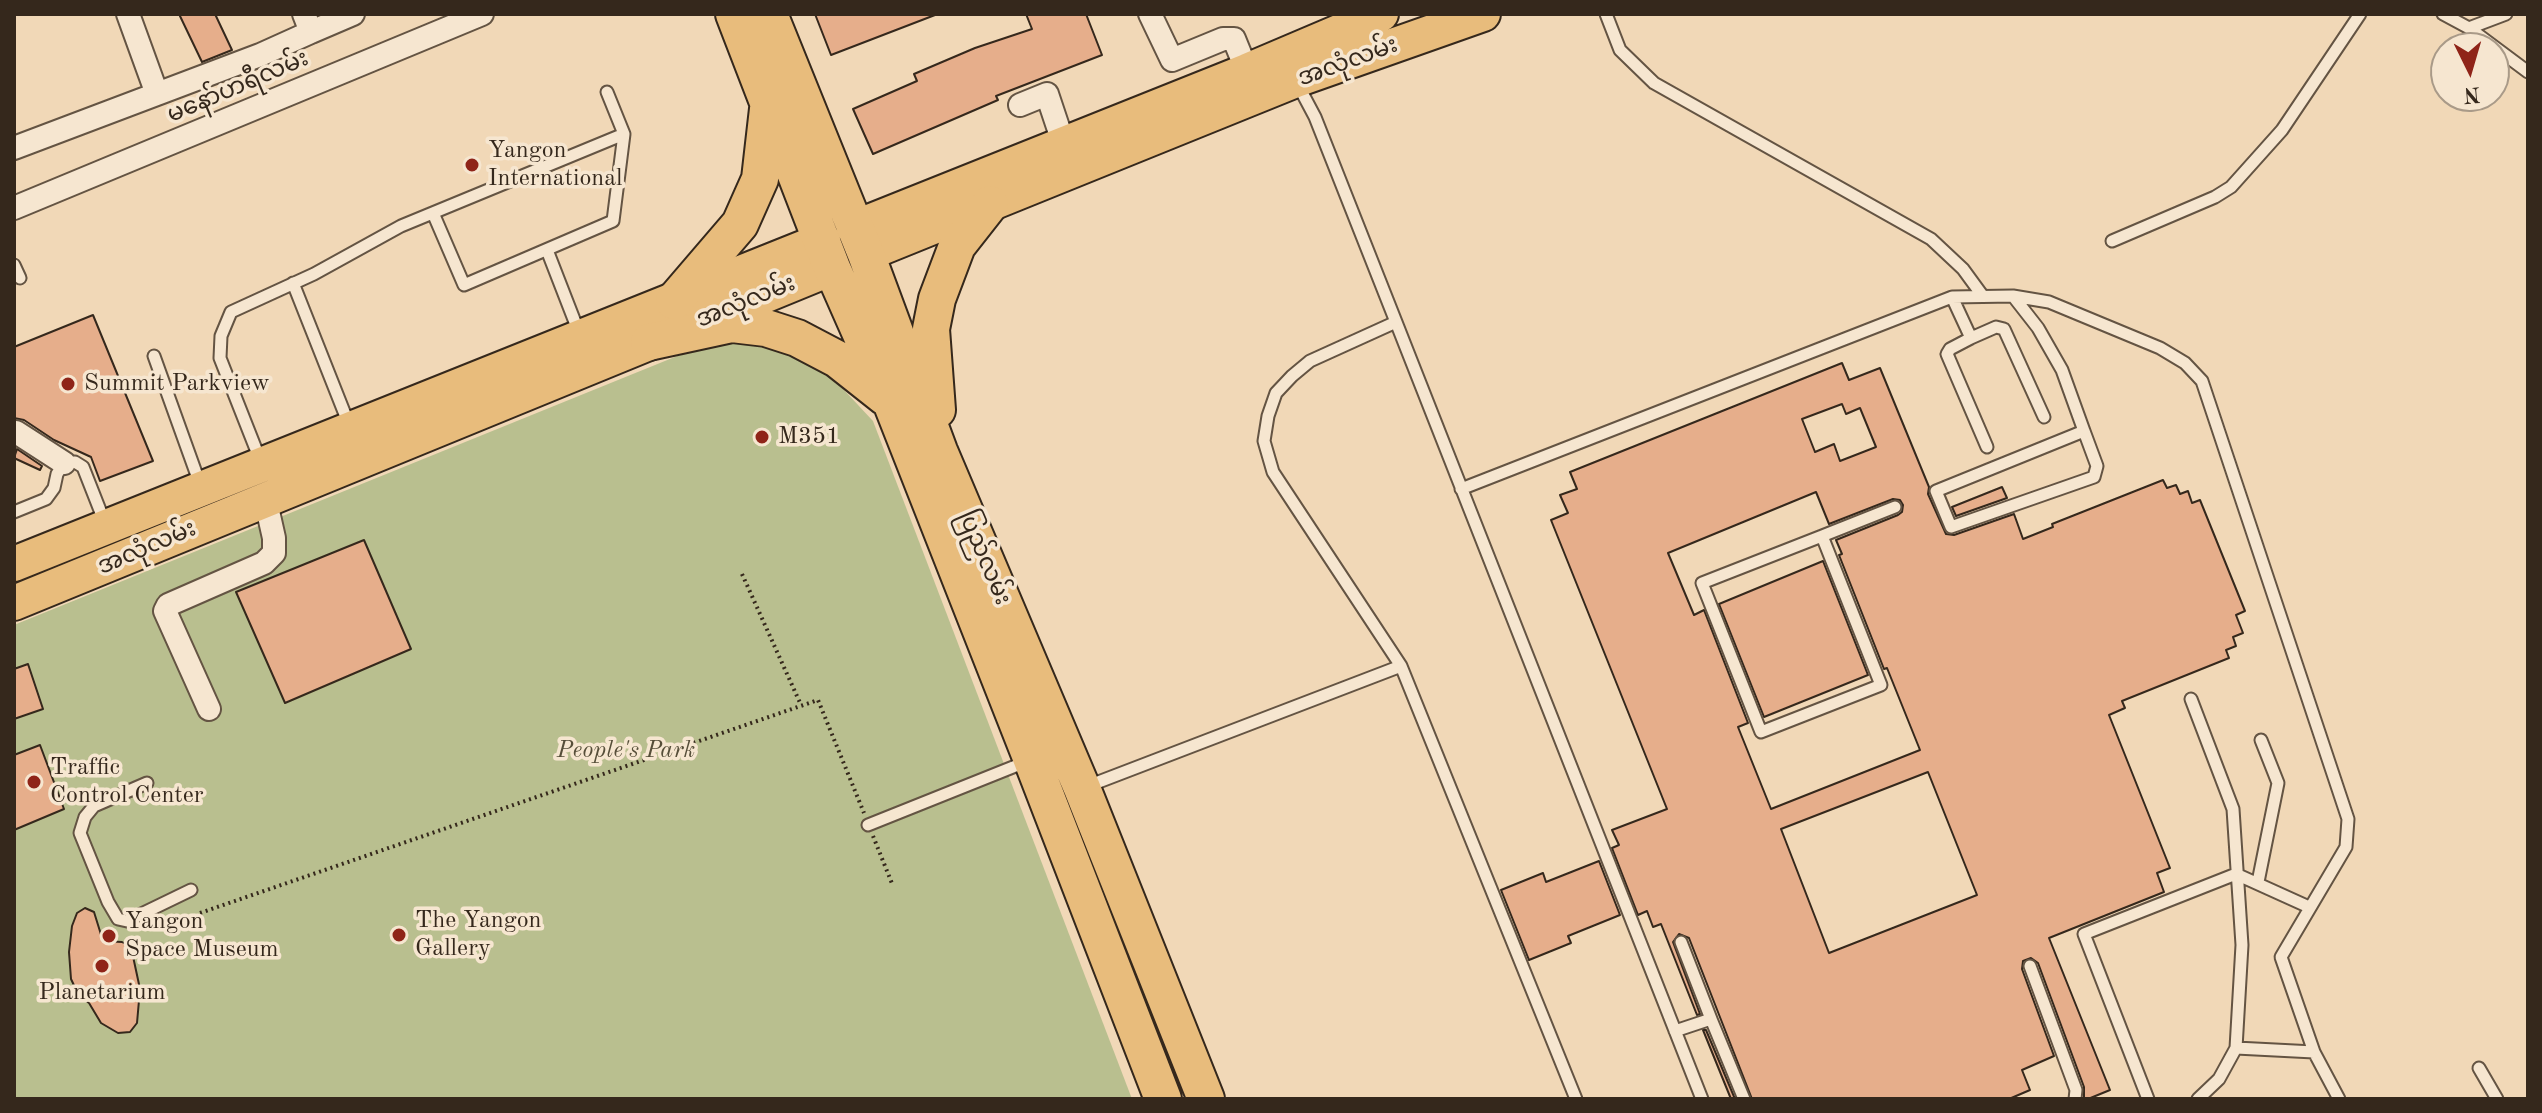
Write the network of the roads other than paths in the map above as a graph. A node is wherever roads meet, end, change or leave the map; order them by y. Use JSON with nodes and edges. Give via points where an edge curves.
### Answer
{"nodes":[{"id":1,"x":128,"y":14,"type":"edge"},
{"id":2,"x":353,"y":14,"type":"edge"},
{"id":3,"x":482,"y":14,"type":"edge"},
{"id":4,"x":734,"y":14,"type":"edge"},
{"id":5,"x":769,"y":14,"type":"edge"},
{"id":6,"x":1150,"y":14,"type":"edge"},
{"id":7,"x":1381,"y":14,"type":"edge"},
{"id":8,"x":1483,"y":14,"type":"edge"},
{"id":9,"x":1606,"y":14,"type":"edge"},
{"id":10,"x":2360,"y":14,"type":"edge"},
{"id":11,"x":2443,"y":14,"type":"edge"},
{"id":12,"x":2506,"y":14,"type":"edge"},
{"id":13,"x":308,"y":23,"type":"edge"},
{"id":14,"x":2469,"y":28,"type":"junction"},
{"id":15,"x":1291,"y":67,"type":"junction"},
{"id":16,"x":1247,"y":71,"type":"junction"},
{"id":17,"x":2528,"y":72,"type":"edge"},
{"id":18,"x":607,"y":92,"type":"dead end"},
{"id":19,"x":157,"y":94,"type":"junction"},
{"id":20,"x":769,"y":103,"type":"junction"},
{"id":21,"x":1020,"y":105,"type":"dead end"},
{"id":22,"x":624,"y":134,"type":"junction"},
{"id":23,"x":1064,"y":145,"type":"junction"},
{"id":24,"x":14,"y":148,"type":"edge"},
{"id":25,"x":990,"y":204,"type":"junction"},
{"id":26,"x":14,"y":208,"type":"edge"},
{"id":27,"x":433,"y":213,"type":"junction"},
{"id":28,"x":2112,"y":241,"type":"dead end"},
{"id":29,"x":844,"y":248,"type":"junction"},
{"id":30,"x":547,"y":250,"type":"junction"},
{"id":31,"x":14,"y":265,"type":"edge"},
{"id":32,"x":20,"y":278,"type":"dead end"},
{"id":33,"x":293,"y":283,"type":"junction"},
{"id":34,"x":1982,"y":295,"type":"junction"},
{"id":35,"x":2013,"y":296,"type":"junction"},
{"id":36,"x":1952,"y":297,"type":"junction"},
{"id":37,"x":674,"y":301,"type":"junction"},
{"id":38,"x":1396,"y":322,"type":"junction"},
{"id":39,"x":1971,"y":338,"type":"junction"},
{"id":40,"x":649,"y":342,"type":"junction"},
{"id":41,"x":587,"y":352,"type":"junction"},
{"id":42,"x":154,"y":356,"type":"dead end"},
{"id":43,"x":891,"y":402,"type":"junction"},
{"id":44,"x":2044,"y":417,"type":"dead end"},
{"id":45,"x":350,"y":428,"type":"junction"},
{"id":46,"x":2084,"y":431,"type":"junction"},
{"id":47,"x":15,"y":432,"type":"edge"},
{"id":48,"x":1987,"y":447,"type":"dead end"},
{"id":49,"x":939,"y":451,"type":"junction"},
{"id":50,"x":64,"y":463,"type":"junction"},
{"id":51,"x":261,"y":463,"type":"junction"},
{"id":52,"x":202,"y":487,"type":"junction"},
{"id":53,"x":1461,"y":489,"type":"junction"},
{"id":54,"x":265,"y":498,"type":"junction"},
{"id":55,"x":1895,"y":507,"type":"dead end"},
{"id":56,"x":14,"y":512,"type":"edge"},
{"id":57,"x":107,"y":527,"type":"junction"},
{"id":58,"x":1822,"y":536,"type":"junction"},
{"id":59,"x":14,"y":564,"type":"edge"},
{"id":60,"x":58,"y":566,"type":"junction"},
{"id":61,"x":14,"y":603,"type":"edge"},
{"id":62,"x":1401,"y":666,"type":"junction"},
{"id":63,"x":2191,"y":699,"type":"dead end"},
{"id":64,"x":209,"y":709,"type":"dead end"},
{"id":65,"x":2261,"y":740,"type":"dead end"},
{"id":66,"x":1032,"y":760,"type":"junction"},
{"id":67,"x":147,"y":783,"type":"dead end"},
{"id":68,"x":1082,"y":788,"type":"junction"},
{"id":69,"x":868,"y":825,"type":"road end"},
{"id":70,"x":2236,"y":874,"type":"junction"},
{"id":71,"x":2258,"y":882,"type":"junction"},
{"id":72,"x":191,"y":890,"type":"dead end"},
{"id":73,"x":2309,"y":907,"type":"junction"},
{"id":74,"x":1681,"y":942,"type":"dead end"},
{"id":75,"x":2030,"y":966,"type":"dead end"},
{"id":76,"x":1711,"y":1019,"type":"junction"},
{"id":77,"x":1675,"y":1031,"type":"junction"},
{"id":78,"x":2236,"y":1048,"type":"junction"},
{"id":79,"x":2314,"y":1052,"type":"junction"},
{"id":80,"x":2479,"y":1068,"type":"dead end"},
{"id":81,"x":1163,"y":1099,"type":"edge"},
{"id":82,"x":1206,"y":1099,"type":"edge"},
{"id":83,"x":1576,"y":1099,"type":"edge"},
{"id":84,"x":1702,"y":1099,"type":"edge"},
{"id":85,"x":1744,"y":1099,"type":"edge"},
{"id":86,"x":2075,"y":1099,"type":"edge"},
{"id":87,"x":2148,"y":1099,"type":"edge"},
{"id":88,"x":2198,"y":1099,"type":"edge"},
{"id":89,"x":2339,"y":1099,"type":"edge"},
{"id":90,"x":2497,"y":1099,"type":"edge"}],
"edges":[{"from":1,"to":19,"type":"street"},
{"from":2,"to":13,"type":"street"},
{"from":3,"to":26,"type":"street","name":"မနော်ဟရီလမ်း"},
{"from":4,"to":20,"type":"highway","name":"ပြည်လမ်း"},
{"from":5,"to":29,"type":"highway","name":"ပြည်လမ်း"},
{"from":6,"to":16,"type":"street","via":[[1172,60],[1234,39]]},
{"from":7,"to":15,"type":"main road","name":"အလုံလမ်း"},
{"from":8,"to":15,"type":"main road","name":"အလုံလမ်း"},
{"from":9,"to":34,"type":"lane","via":[[1620,50],[1654,83],[1931,239]]},
{"from":10,"to":28,"type":"lane","via":[[2282,130],[2231,187]]},
{"from":11,"to":14,"type":"lane"},
{"from":12,"to":14,"type":"lane"},
{"from":13,"to":19,"type":"street","via":[[260,55]]},
{"from":14,"to":17,"type":"lane"},
{"from":15,"to":16,"type":"main road","name":"အလုံလမ်း"},
{"from":15,"to":25,"type":"main road","name":"အလုံလမ်း"},
{"from":15,"to":38,"type":"lane"},
{"from":16,"to":23,"type":"main road","name":"အလုံလမ်း"},
{"from":18,"to":22,"type":"lane"},
{"from":19,"to":24,"type":"street"},
{"from":20,"to":29,"type":"highway","name":"ပြည်လမ်း"},
{"from":20,"to":37,"type":"highway","via":[[760,179],[740,224]]},
{"from":21,"to":23,"type":"street","via":[[1047,94]]},
{"from":22,"to":27,"type":"lane"},
{"from":22,"to":30,"type":"lane","via":[[613,221]]},
{"from":23,"to":29,"type":"main road","name":"အလုံလမ်း"},
{"from":25,"to":29,"type":"main road","name":"အလုံလမ်း"},
{"from":25,"to":49,"type":"highway","via":[[957,246],[937,299],[931,329]]},
{"from":27,"to":30,"type":"lane","via":[[464,285]]},
{"from":27,"to":33,"type":"lane"},
{"from":29,"to":37,"type":"main road","name":"အလုံလမ်း"},
{"from":29,"to":40,"type":"main road","name":"အလုံလမ်း"},
{"from":29,"to":43,"type":"highway","name":"ပြည်လမ်း"},
{"from":29,"to":49,"type":"highway","name":"ပြည်လမ်း"},
{"from":30,"to":41,"type":"lane"},
{"from":31,"to":32,"type":"lane"},
{"from":33,"to":45,"type":"lane"},
{"from":33,"to":51,"type":"lane","via":[[231,312],[221,336],[220,358]]},
{"from":34,"to":35,"type":"lane"},
{"from":34,"to":36,"type":"lane"},
{"from":35,"to":46,"type":"lane","via":[[2062,370]]},
{"from":35,"to":73,"type":"lane","via":[[2049,302],[2160,348],[2202,381],[2348,819],[2346,847]]},
{"from":36,"to":39,"type":"lane"},
{"from":36,"to":53,"type":"lane"},
{"from":37,"to":41,"type":"main road","name":"အလုံလမ်း"},
{"from":38,"to":53,"type":"lane"},
{"from":38,"to":62,"type":"lane","via":[[1310,361],[1292,376],[1276,393],[1264,441],[1273,472]]},
{"from":39,"to":44,"type":"lane","via":[[1996,327],[2004,329]]},
{"from":39,"to":48,"type":"lane","via":[[1947,354]]},
{"from":40,"to":41,"type":"main road","name":"အလုံလမ်း"},
{"from":40,"to":43,"type":"highway","via":[[732,324],[766,328],[837,359]]},
{"from":41,"to":45,"type":"main road","name":"အလုံလမ်း"},
{"from":41,"to":54,"type":"main road","name":"အလုံလမ်း"},
{"from":42,"to":52,"type":"lane"},
{"from":43,"to":66,"type":"highway","name":"ပြည်လမ်း"},
{"from":45,"to":51,"type":"main road","name":"အလုံလမ်း"},
{"from":46,"to":46,"type":"lane","via":[[1936,491],[1951,527],[2094,477],[2097,466]]},
{"from":47,"to":50,"type":"street"},
{"from":49,"to":68,"type":"highway","name":"ပြည်လမ်း"},
{"from":50,"to":56,"type":"lane","via":[[46,499]]},
{"from":50,"to":57,"type":"lane","via":[[83,467]]},
{"from":51,"to":52,"type":"main road","name":"အလုံလမ်း"},
{"from":52,"to":57,"type":"main road","name":"အလုံလမ်း"},
{"from":53,"to":77,"type":"lane"},
{"from":54,"to":60,"type":"main road","name":"အလုံလမ်း"},
{"from":54,"to":64,"type":"street","via":[[274,553],[264,563],[168,605],[165,611]]},
{"from":55,"to":58,"type":"lane"},
{"from":57,"to":60,"type":"main road","name":"အလုံလမ်း"},
{"from":58,"to":58,"type":"lane","via":[[1702,583],[1761,732],[1881,685]]},
{"from":59,"to":60,"type":"main road","name":"အလုံလမ်း"},
{"from":60,"to":61,"type":"main road","name":"အလုံလမ်း"},
{"from":62,"to":68,"type":"lane"},
{"from":62,"to":83,"type":"lane"},
{"from":63,"to":70,"type":"lane","via":[[2233,809]]},
{"from":65,"to":71,"type":"lane","via":[[2278,783]]},
{"from":66,"to":69,"type":"lane"},
{"from":66,"to":81,"type":"highway","name":"ပြည်လမ်း"},
{"from":67,"to":72,"type":"lane","via":[[94,806],[85,817],[80,833],[108,902],[118,919],[127,921]]},
{"from":68,"to":82,"type":"highway","name":"ပြည်လမ်း"},
{"from":70,"to":71,"type":"lane"},
{"from":70,"to":78,"type":"lane","via":[[2242,945]]},
{"from":70,"to":87,"type":"lane","via":[[2084,934]]},
{"from":71,"to":73,"type":"lane"},
{"from":73,"to":79,"type":"lane","via":[[2281,957]]},
{"from":74,"to":76,"type":"lane"},
{"from":75,"to":86,"type":"lane"},
{"from":76,"to":77,"type":"lane"},
{"from":76,"to":85,"type":"lane"},
{"from":77,"to":84,"type":"lane"},
{"from":78,"to":79,"type":"lane"},
{"from":78,"to":88,"type":"lane","via":[[2219,1079]]},
{"from":79,"to":89,"type":"lane"},
{"from":80,"to":90,"type":"lane"}]}
